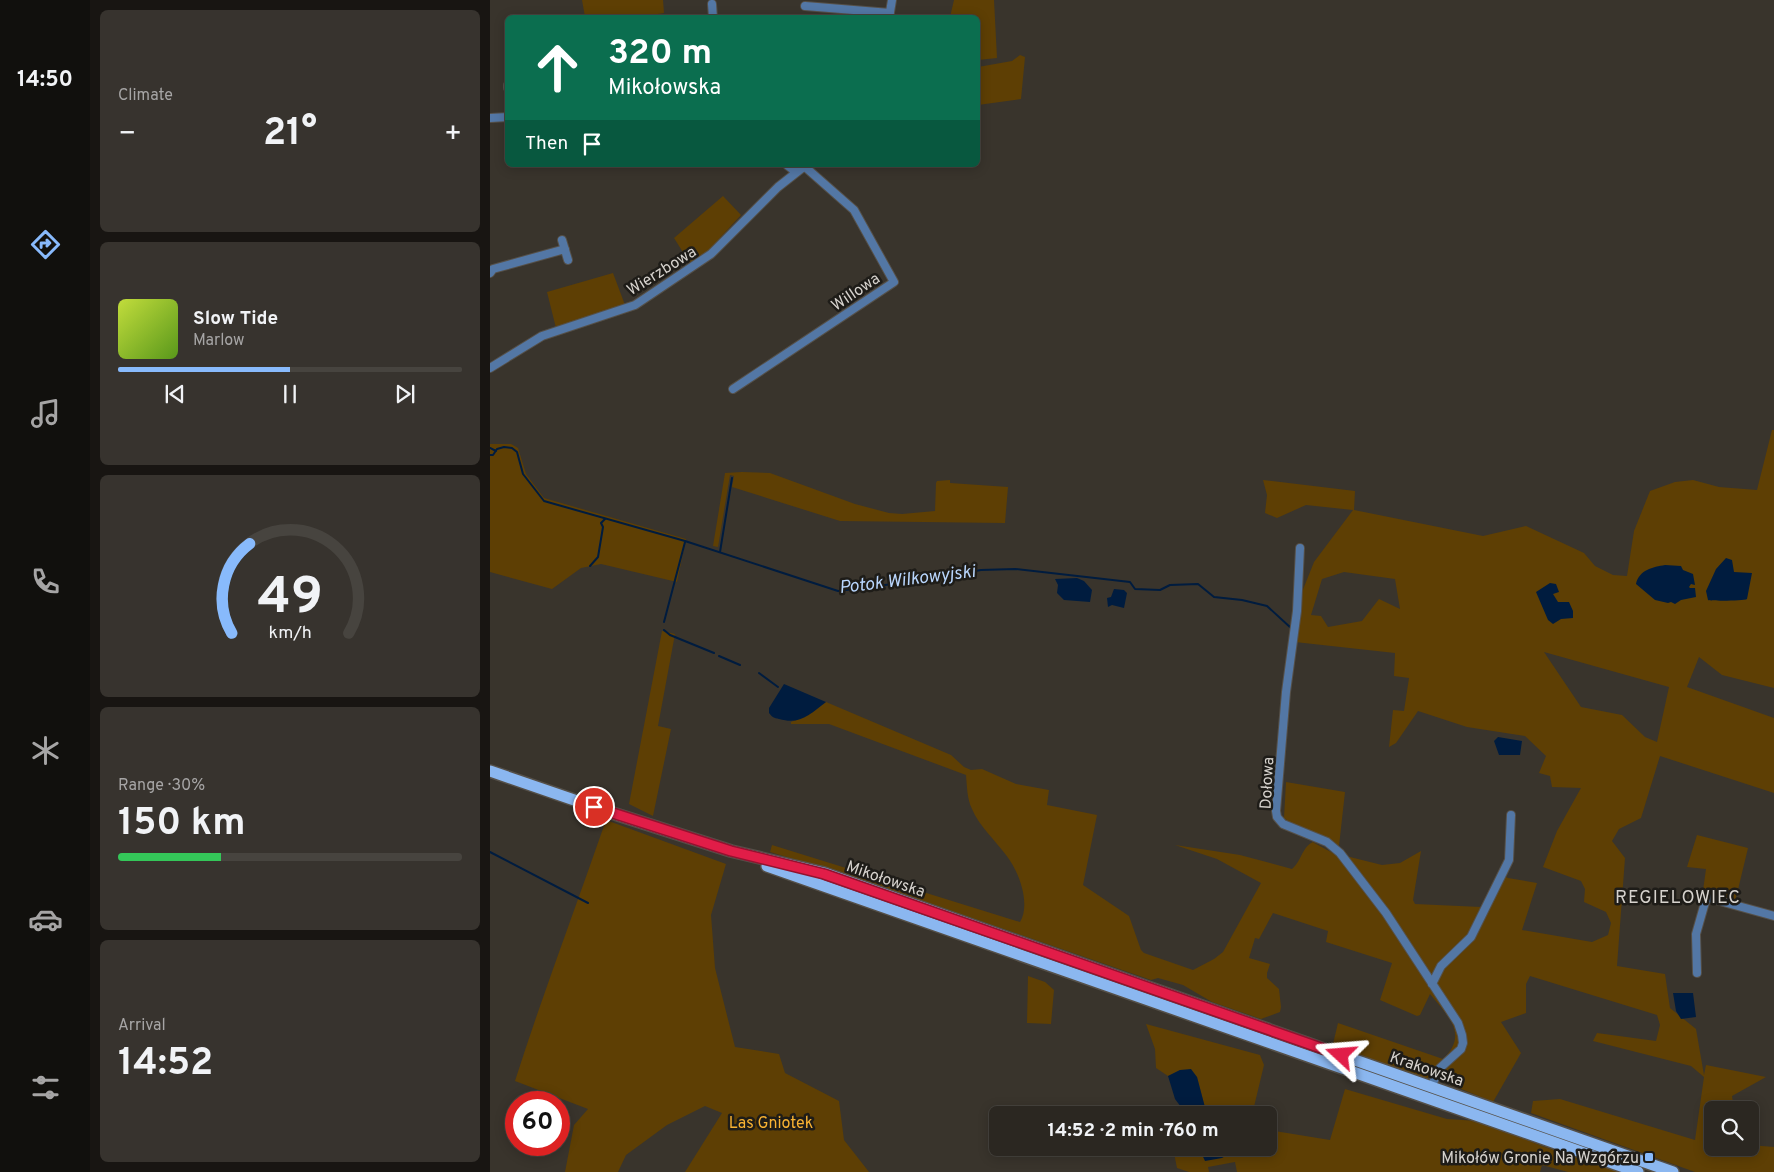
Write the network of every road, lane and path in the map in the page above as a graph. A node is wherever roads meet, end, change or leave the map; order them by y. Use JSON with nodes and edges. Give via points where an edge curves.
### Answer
{"nodes":[{"id":1,"x":892,"y":0,"type":"edge"},
{"id":2,"x":712,"y":4,"type":"dead end"},
{"id":3,"x":805,"y":6,"type":"dead end"},
{"id":4,"x":713,"y":15,"type":"edge"},
{"id":5,"x":889,"y":15,"type":"edge"},
{"id":6,"x":505,"y":117,"type":"edge"},
{"id":7,"x":490,"y":118,"type":"edge"},
{"id":8,"x":790,"y":167,"type":"edge"},
{"id":9,"x":802,"y":167,"type":"edge"},
{"id":10,"x":807,"y":167,"type":"edge"},
{"id":11,"x":796,"y":172,"type":"junction"},
{"id":12,"x":562,"y":240,"type":"dead end"},
{"id":13,"x":565,"y":249,"type":"junction"},
{"id":14,"x":568,"y":260,"type":"dead end"},
{"id":15,"x":490,"y":273,"type":"edge"},
{"id":16,"x":490,"y":368,"type":"edge"},
{"id":17,"x":733,"y":388,"type":"dead end"},
{"id":18,"x":1300,"y":548,"type":"dead end"},
{"id":19,"x":490,"y":771,"type":"edge"},
{"id":20,"x":1510,"y":815,"type":"dead end"},
{"id":21,"x":731,"y":851,"type":"junction"},
{"id":22,"x":1774,"y":916,"type":"edge"},
{"id":23,"x":1028,"y":945,"type":"joint"},
{"id":24,"x":1028,"y":958,"type":"joint"},
{"id":25,"x":1697,"y":973,"type":"dead end"},
{"id":26,"x":1432,"y":984,"type":"junction"},
{"id":27,"x":1431,"y":1087,"type":"junction"},
{"id":28,"x":1638,"y":1172,"type":"edge"},
{"id":29,"x":1673,"y":1172,"type":"edge"}],
"edges":[{"from":1,"to":5,"type":"street"},
{"from":2,"to":4,"type":"street"},
{"from":3,"to":5,"type":"street"},
{"from":6,"to":7,"type":"street"},
{"from":8,"to":11,"type":"street"},
{"from":9,"to":11,"type":"street","name":"Wierzbowa"},
{"from":10,"to":17,"type":"street","name":"Willowa","via":[[854,210],[894,282]]},
{"from":11,"to":16,"type":"street","name":"Wierzbowa","via":[[711,254],[636,305],[542,336]]},
{"from":12,"to":13,"type":"street"},
{"from":13,"to":14,"type":"street"},
{"from":13,"to":15,"type":"street","via":[[493,269]]},
{"from":18,"to":26,"type":"street","name":"Dołowa","via":[[1277,817],[1283,824],[1327,842],[1340,853],[1386,913]]},
{"from":19,"to":21,"type":"main road","name":"Mikołowska"},
{"from":20,"to":26,"type":"street","via":[[1509,860],[1472,937],[1441,966]]},
{"from":21,"to":23,"type":"main road","name":"Mikołowska","via":[[824,874]]},
{"from":21,"to":24,"type":"main road","name":"Mikołowska"},
{"from":22,"to":25,"type":"street","via":[[1706,899],[1696,934]]},
{"from":23,"to":27,"type":"main road","name":"Krakowska"},
{"from":24,"to":28,"type":"main road","name":"Krakowska"},
{"from":26,"to":27,"type":"street","name":"Dołowa","via":[[1458,1024],[1463,1043],[1440,1068]]},
{"from":27,"to":29,"type":"main road","name":"Krakowska"}]}
